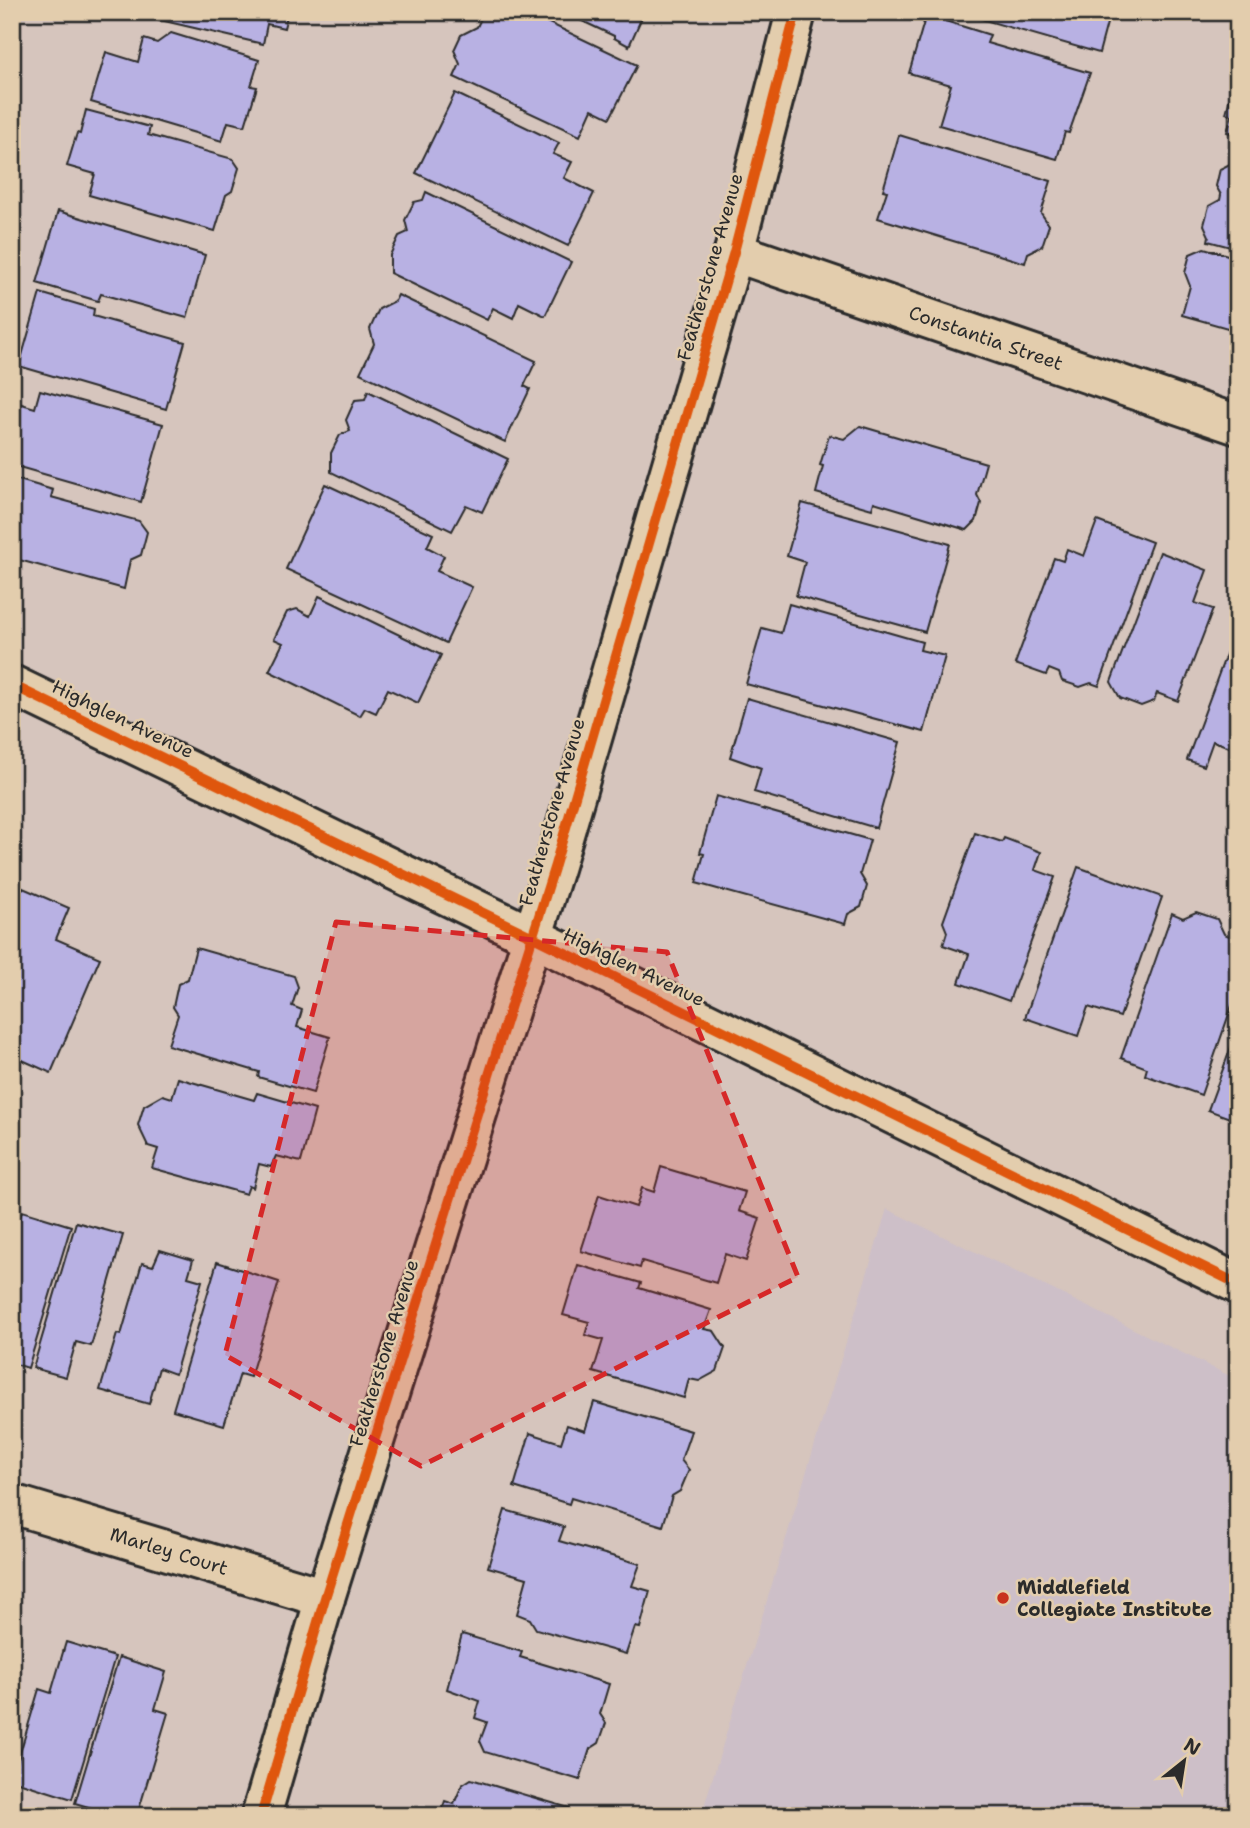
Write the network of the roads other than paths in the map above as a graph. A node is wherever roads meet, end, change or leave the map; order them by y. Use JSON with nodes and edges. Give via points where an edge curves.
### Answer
{"nodes":[{"id":1,"x":796,"y":12,"type":"edge"},
{"id":2,"x":734,"y":252,"type":"junction"},
{"id":3,"x":1238,"y":425,"type":"edge"},
{"id":4,"x":12,"y":685,"type":"edge"},
{"id":5,"x":533,"y":937,"type":"junction"},
{"id":6,"x":1238,"y":1284,"type":"edge"},
{"id":7,"x":12,"y":1504,"type":"edge"},
{"id":8,"x":326,"y":1598,"type":"junction"},
{"id":9,"x":261,"y":1816,"type":"edge"}],
"edges":[{"from":1,"to":2,"type":"street","name":"Featherstone Avenue"},
{"from":2,"to":3,"type":"street","name":"Constantia Street"},
{"from":2,"to":5,"type":"street","name":"Featherstone Avenue"},
{"from":4,"to":5,"type":"street","name":"Highglen Avenue"},
{"from":5,"to":6,"type":"street","name":"Highglen Avenue"},
{"from":5,"to":8,"type":"street","name":"Featherstone Avenue"},
{"from":7,"to":8,"type":"street","name":"Marley Court"},
{"from":8,"to":9,"type":"street","name":"Featherstone Avenue"}]}
